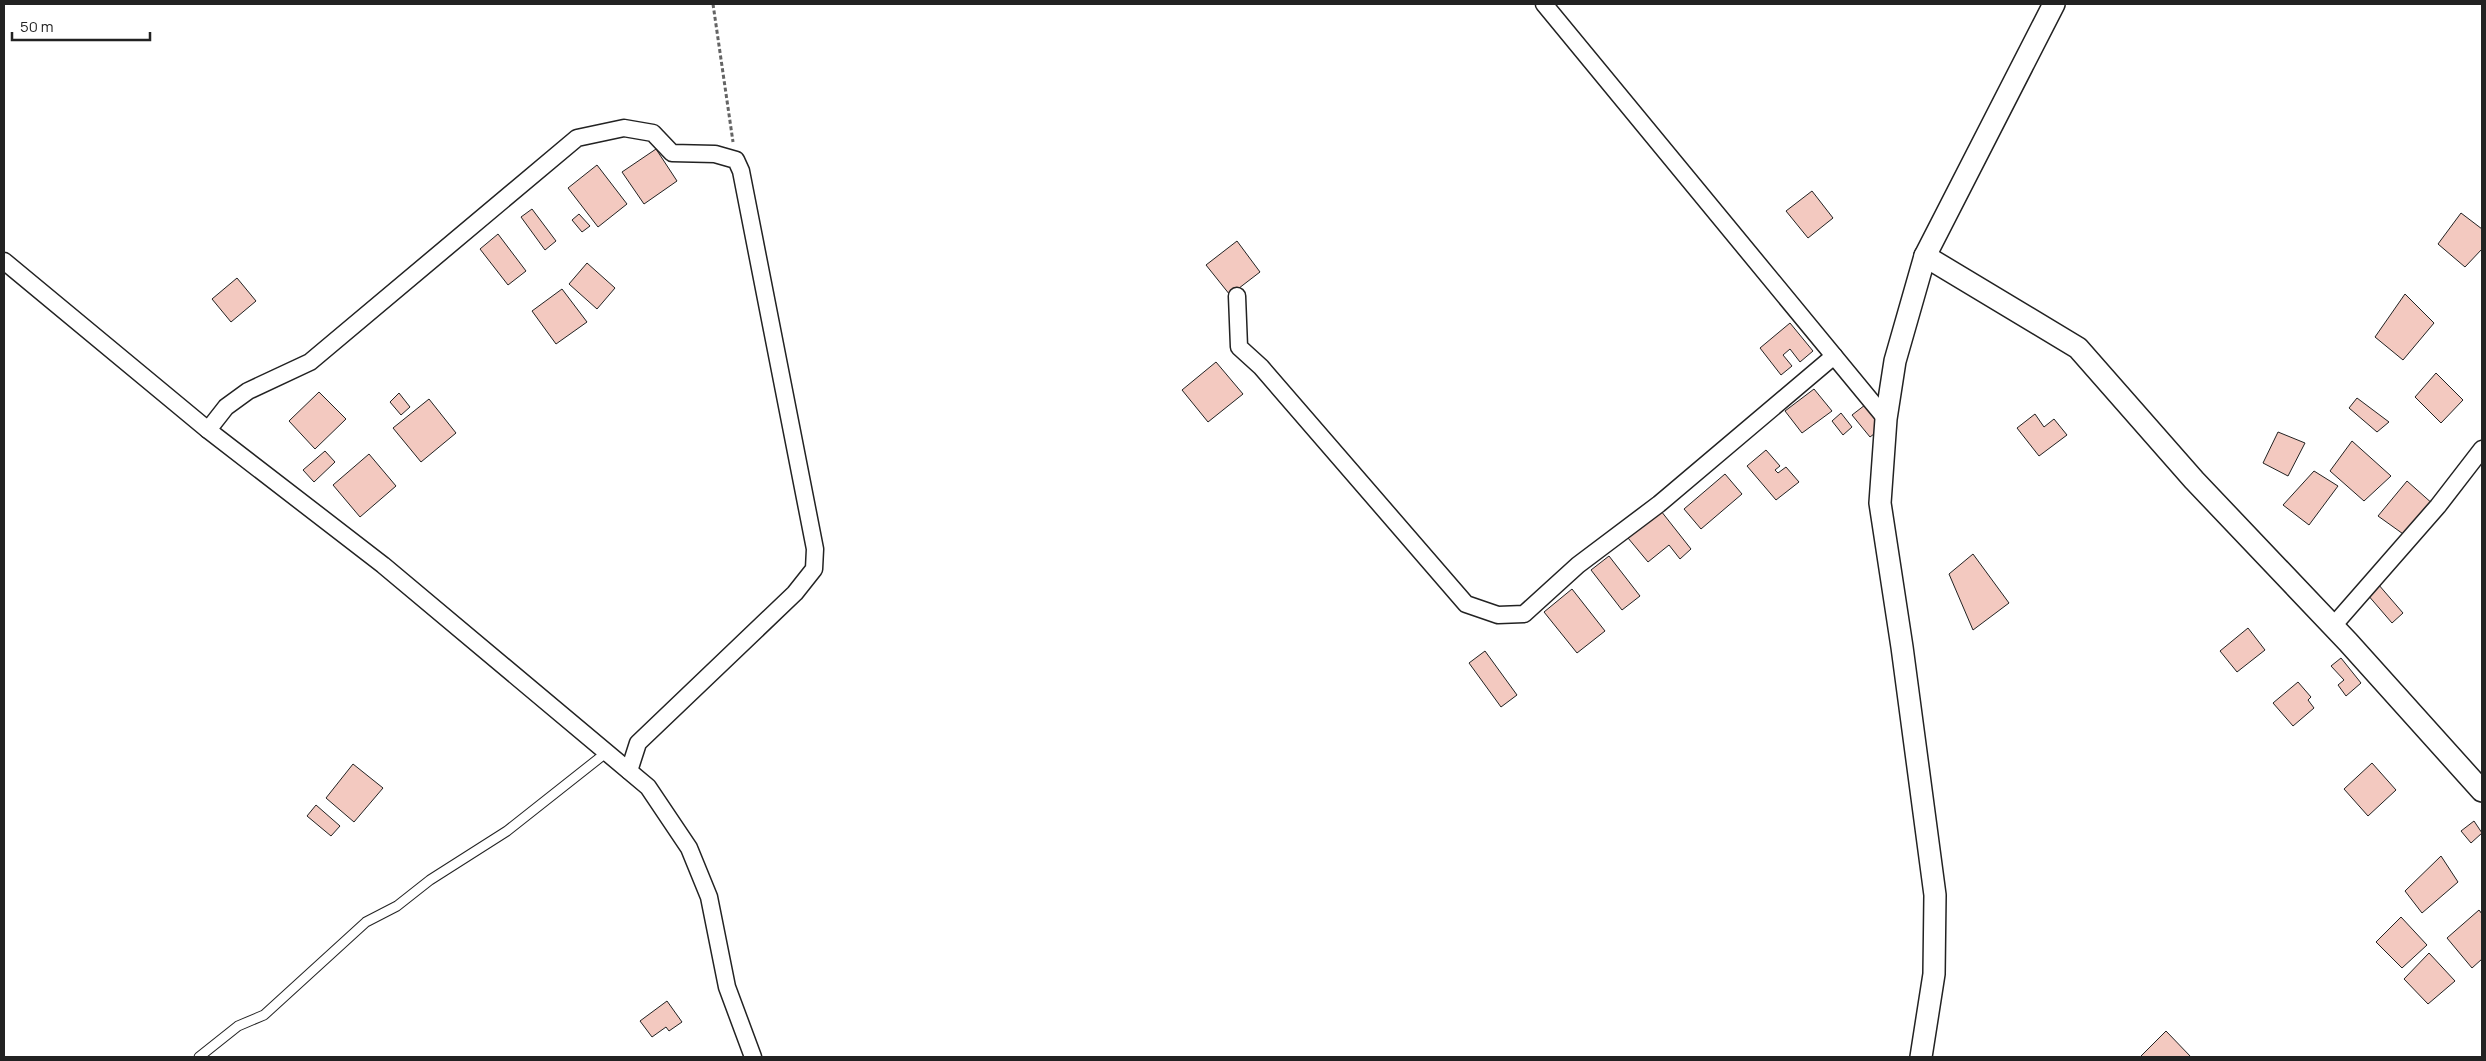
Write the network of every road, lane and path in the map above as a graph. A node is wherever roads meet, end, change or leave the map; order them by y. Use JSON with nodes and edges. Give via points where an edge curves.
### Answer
{"nodes":[{"id":1,"x":713,"y":4,"type":"edge"},
{"id":2,"x":1544,"y":4,"type":"edge"},
{"id":3,"x":2054,"y":4,"type":"edge"},
{"id":4,"x":736,"y":160,"type":"junction"},
{"id":5,"x":1925,"y":256,"type":"junction"},
{"id":6,"x":4,"y":261,"type":"edge"},
{"id":7,"x":1237,"y":296,"type":"dead end"},
{"id":8,"x":1834,"y":356,"type":"junction"},
{"id":9,"x":1886,"y":419,"type":"junction"},
{"id":10,"x":208,"y":430,"type":"junction"},
{"id":11,"x":2482,"y":449,"type":"edge"},
{"id":12,"x":2333,"y":626,"type":"junction"},
{"id":13,"x":607,"y":752,"type":"junction"},
{"id":14,"x":629,"y":771,"type":"junction"},
{"id":15,"x":2482,"y":791,"type":"edge"},
{"id":16,"x":199,"y":1057,"type":"edge"},
{"id":17,"x":753,"y":1057,"type":"edge"},
{"id":18,"x":1921,"y":1057,"type":"edge"}],
"edges":[{"from":1,"to":4,"type":"path"},
{"from":2,"to":8,"type":"street"},
{"from":3,"to":5,"type":"street"},
{"from":4,"to":10,"type":"street","via":[[715,154],[672,153],[653,133],[624,128],[577,138],[310,362],[248,391],[226,406]]},
{"from":4,"to":14,"type":"street","via":[[741,171],[815,549],[814,569],[795,593],[638,743]]},
{"from":5,"to":9,"type":"street","via":[[1895,361]]},
{"from":5,"to":12,"type":"street","via":[[2078,348],[2194,480]]},
{"from":6,"to":10,"type":"street"},
{"from":7,"to":8,"type":"street","via":[[1239,348],[1261,367],[1466,604],[1498,615],[1524,614],[1578,565],[1659,504]]},
{"from":8,"to":9,"type":"street"},
{"from":9,"to":18,"type":"street","via":[[1880,503],[1935,895],[1934,974]]},
{"from":10,"to":13,"type":"street","via":[[382,565]]},
{"from":11,"to":12,"type":"street","via":[[2438,506]]},
{"from":12,"to":15,"type":"street"},
{"from":13,"to":14,"type":"street"},
{"from":13,"to":16,"type":"lane","via":[[507,831],[430,880],[397,906],[366,922],[264,1015],[238,1026]]},
{"from":14,"to":17,"type":"street","via":[[648,787],[689,848],[709,897],[728,987]]}]}
